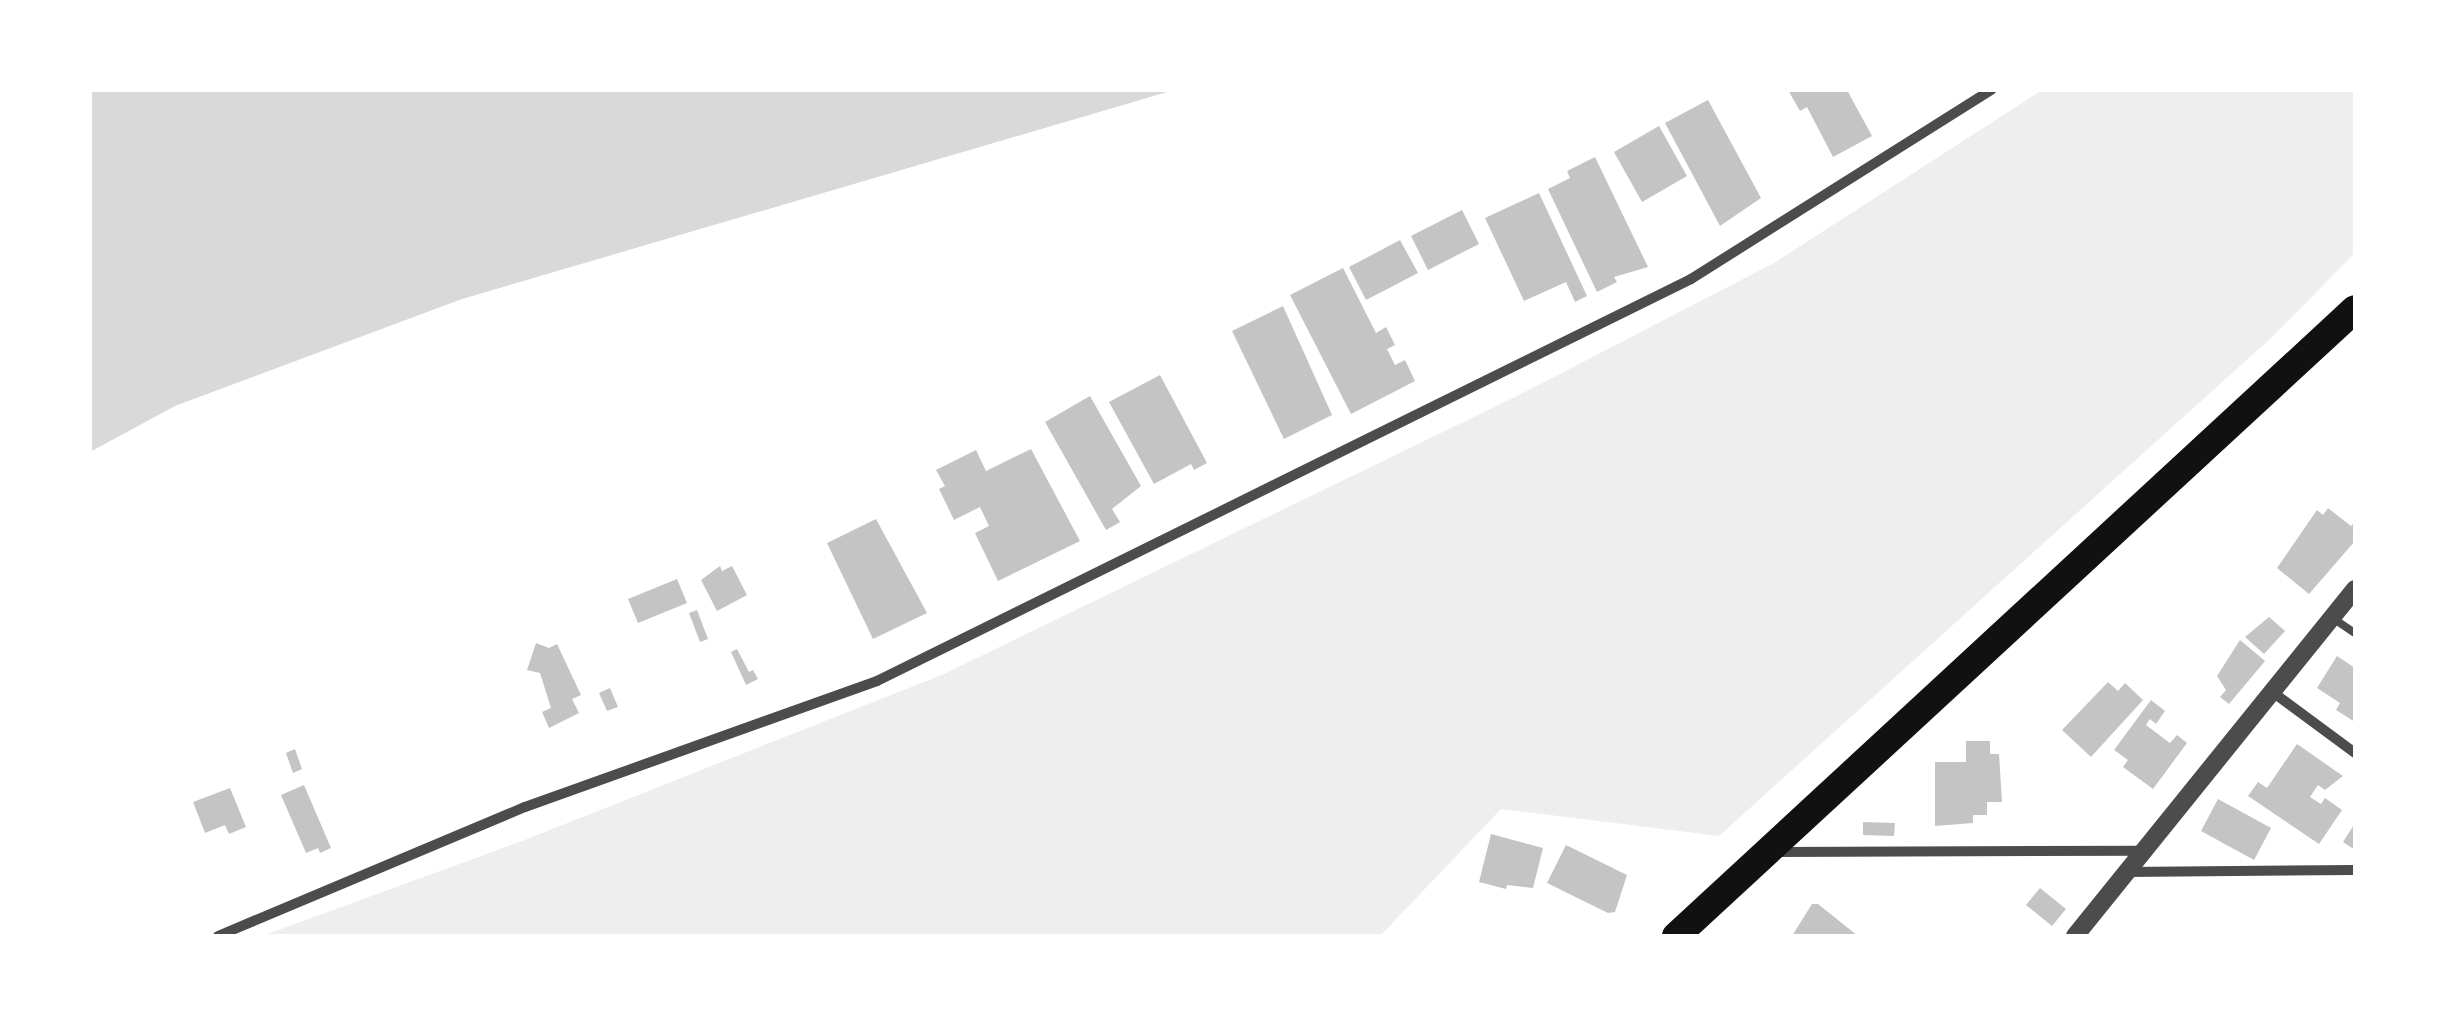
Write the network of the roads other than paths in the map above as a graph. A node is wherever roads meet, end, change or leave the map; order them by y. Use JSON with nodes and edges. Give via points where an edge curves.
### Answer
{"nodes":[{"id":1,"x":1992,"y":90,"type":"edge"},
{"id":2,"x":2355,"y":309,"type":"edge"},
{"id":3,"x":2355,"y":588,"type":"edge"},
{"id":4,"x":2332,"y":617,"type":"junction"},
{"id":5,"x":2355,"y":633,"type":"edge"},
{"id":6,"x":2271,"y":691,"type":"junction"},
{"id":7,"x":2355,"y":753,"type":"edge"},
{"id":8,"x":2142,"y":851,"type":"junction"},
{"id":9,"x":1768,"y":852,"type":"junction"},
{"id":10,"x":2355,"y":870,"type":"edge"},
{"id":11,"x":2126,"y":872,"type":"junction"},
{"id":12,"x":218,"y":936,"type":"edge"},
{"id":13,"x":1676,"y":936,"type":"edge"},
{"id":14,"x":2075,"y":936,"type":"edge"}],
"edges":[{"from":1,"to":12,"type":"street","via":[[1691,280],[877,681],[525,807]]},
{"from":2,"to":9,"type":"highway"},
{"from":3,"to":4,"type":"street"},
{"from":4,"to":5,"type":"lane"},
{"from":4,"to":6,"type":"street"},
{"from":6,"to":7,"type":"street"},
{"from":6,"to":8,"type":"street"},
{"from":8,"to":9,"type":"street"},
{"from":8,"to":11,"type":"street"},
{"from":9,"to":13,"type":"highway"},
{"from":10,"to":11,"type":"street"},
{"from":11,"to":14,"type":"street"}]}
